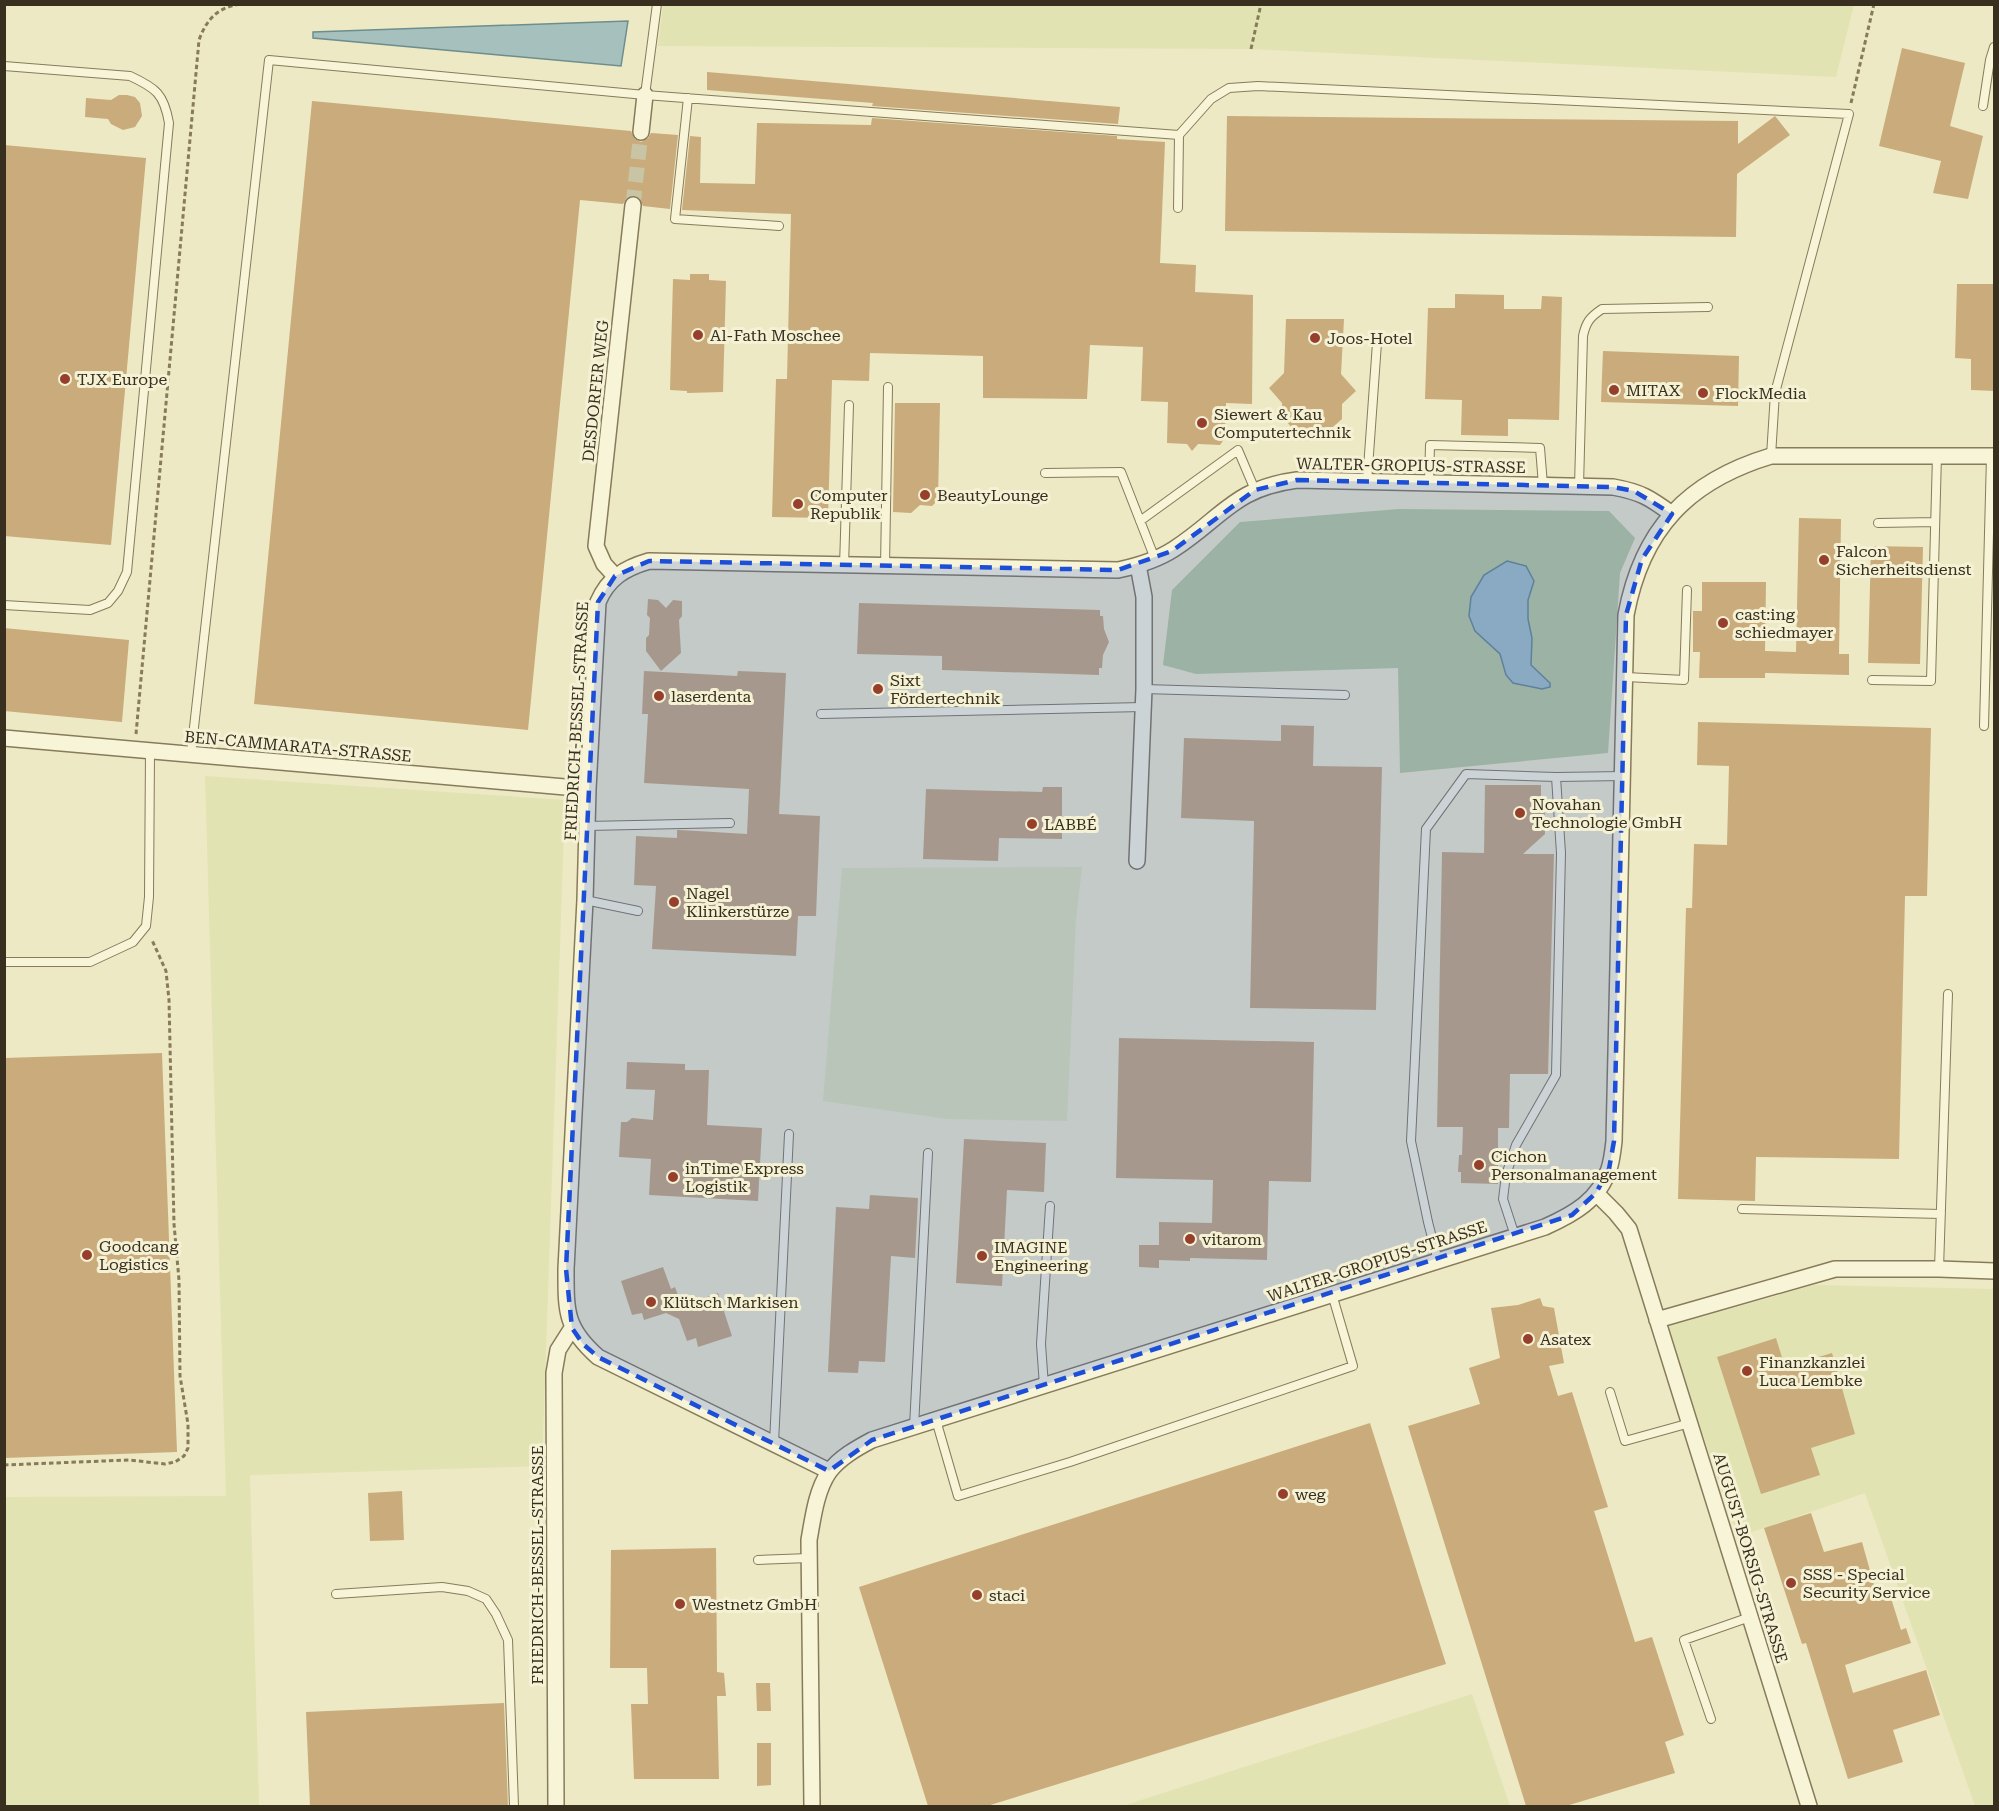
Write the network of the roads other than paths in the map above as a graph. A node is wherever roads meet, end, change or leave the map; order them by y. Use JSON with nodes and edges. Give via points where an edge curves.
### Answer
{"nodes":[{"id":1,"x":657,"y":4,"type":"edge"},
{"id":2,"x":1995,"y":47,"type":"edge"},
{"id":3,"x":4,"y":66,"type":"edge"},
{"id":4,"x":645,"y":95,"type":"junction"},
{"id":5,"x":688,"y":98,"type":"junction"},
{"id":6,"x":1983,"y":106,"type":"dead end"},
{"id":7,"x":641,"y":132,"type":"tunnel mouth"},
{"id":8,"x":1179,"y":135,"type":"junction"},
{"id":9,"x":633,"y":205,"type":"tunnel mouth"},
{"id":10,"x":1178,"y":208,"type":"dead end"},
{"id":11,"x":779,"y":226,"type":"dead end"},
{"id":12,"x":1708,"y":307,"type":"dead end"},
{"id":13,"x":1377,"y":343,"type":"dead end"},
{"id":14,"x":888,"y":387,"type":"dead end"},
{"id":15,"x":849,"y":405,"type":"dead end"},
{"id":16,"x":1937,"y":455,"type":"junction"},
{"id":17,"x":1771,"y":456,"type":"junction"},
{"id":18,"x":1993,"y":456,"type":"edge"},
{"id":19,"x":1045,"y":473,"type":"dead end"},
{"id":20,"x":1368,"y":482,"type":"junction"},
{"id":21,"x":1429,"y":482,"type":"junction"},
{"id":22,"x":1543,"y":485,"type":"junction"},
{"id":23,"x":1579,"y":486,"type":"junction"},
{"id":24,"x":1255,"y":490,"type":"junction"},
{"id":25,"x":1672,"y":514,"type":"junction"},
{"id":26,"x":1140,"y":521,"type":"junction"},
{"id":27,"x":1935,"y":522,"type":"junction"},
{"id":28,"x":1878,"y":523,"type":"dead end"},
{"id":29,"x":1992,"y":532,"type":"edge"},
{"id":30,"x":1155,"y":559,"type":"junction"},
{"id":31,"x":1138,"y":565,"type":"junction"},
{"id":32,"x":844,"y":566,"type":"junction"},
{"id":33,"x":885,"y":567,"type":"junction"},
{"id":34,"x":615,"y":576,"type":"junction"},
{"id":35,"x":1687,"y":590,"type":"dead end"},
{"id":36,"x":4,"y":605,"type":"edge"},
{"id":37,"x":1626,"y":677,"type":"junction"},
{"id":38,"x":1872,"y":680,"type":"dead end"},
{"id":39,"x":1144,"y":689,"type":"junction"},
{"id":40,"x":1345,"y":695,"type":"dead end"},
{"id":41,"x":1143,"y":707,"type":"junction"},
{"id":42,"x":821,"y":714,"type":"dead end"},
{"id":43,"x":1984,"y":726,"type":"dead end"},
{"id":44,"x":4,"y":738,"type":"edge"},
{"id":45,"x":142,"y":751,"type":"junction"},
{"id":46,"x":191,"y":755,"type":"junction"},
{"id":47,"x":1624,"y":776,"type":"junction"},
{"id":48,"x":1556,"y":777,"type":"junction"},
{"id":49,"x":588,"y":789,"type":"junction"},
{"id":50,"x":730,"y":823,"type":"dead end"},
{"id":51,"x":587,"y":826,"type":"junction"},
{"id":52,"x":1137,"y":861,"type":"dead end"},
{"id":53,"x":585,"y":900,"type":"junction"},
{"id":54,"x":638,"y":911,"type":"dead end"},
{"id":55,"x":4,"y":962,"type":"edge"},
{"id":56,"x":1947,"y":994,"type":"dead end"},
{"id":57,"x":789,"y":1134,"type":"dead end"},
{"id":58,"x":928,"y":1153,"type":"dead end"},
{"id":59,"x":1596,"y":1193,"type":"junction"},
{"id":60,"x":1050,"y":1206,"type":"dead end"},
{"id":61,"x":1742,"y":1209,"type":"dead end"},
{"id":62,"x":1941,"y":1214,"type":"junction"},
{"id":63,"x":1515,"y":1236,"type":"junction"},
{"id":64,"x":1438,"y":1261,"type":"junction"},
{"id":65,"x":1939,"y":1269,"type":"junction"},
{"id":66,"x":1995,"y":1271,"type":"edge"},
{"id":67,"x":1332,"y":1294,"type":"junction"},
{"id":68,"x":1658,"y":1320,"type":"junction"},
{"id":69,"x":572,"y":1328,"type":"junction"},
{"id":70,"x":1044,"y":1386,"type":"junction"},
{"id":71,"x":1610,"y":1392,"type":"dead end"},
{"id":72,"x":936,"y":1420,"type":"junction"},
{"id":73,"x":1690,"y":1423,"type":"junction"},
{"id":74,"x":914,"y":1427,"type":"junction"},
{"id":75,"x":774,"y":1445,"type":"junction"},
{"id":76,"x":829,"y":1471,"type":"junction"},
{"id":77,"x":809,"y":1558,"type":"junction"},
{"id":78,"x":758,"y":1560,"type":"dead end"},
{"id":79,"x":336,"y":1594,"type":"dead end"},
{"id":80,"x":1750,"y":1617,"type":"junction"},
{"id":81,"x":1711,"y":1719,"type":"dead end"},
{"id":82,"x":514,"y":1806,"type":"edge"},
{"id":83,"x":556,"y":1806,"type":"edge"},
{"id":84,"x":812,"y":1806,"type":"edge"},
{"id":85,"x":1809,"y":1806,"type":"edge"}],
"edges":[{"from":1,"to":4,"type":"lane"},
{"from":2,"to":6,"type":"lane"},
{"from":3,"to":36,"type":"lane","via":[[130,76],[160,94],[169,123],[127,572],[108,603],[90,610]]},
{"from":4,"to":5,"type":"lane"},
{"from":4,"to":7,"type":"street"},
{"from":4,"to":46,"type":"lane","via":[[269,60]]},
{"from":5,"to":8,"type":"lane"},
{"from":5,"to":11,"type":"lane","via":[[675,219]]},
{"from":8,"to":10,"type":"lane"},
{"from":8,"to":17,"type":"lane","via":[[1211,99],[1229,88],[1258,86],[1849,114],[1775,393]]},
{"from":9,"to":34,"type":"street","name":"DESDORFER WEG","via":[[596,546]]},
{"from":12,"to":23,"type":"lane","via":[[1602,309],[1591,316],[1583,336]]},
{"from":13,"to":20,"type":"lane"},
{"from":14,"to":33,"type":"lane"},
{"from":15,"to":32,"type":"lane"},
{"from":16,"to":17,"type":"street","name":"WALTER-GROPIUS-STRASSE"},
{"from":16,"to":18,"type":"street","name":"WALTER-GROPIUS-STRASSE"},
{"from":16,"to":27,"type":"lane"},
{"from":17,"to":25,"type":"street","name":"WALTER-GROPIUS-STRASSE","via":[[1713,478]]},
{"from":18,"to":29,"type":"lane"},
{"from":19,"to":26,"type":"lane","via":[[1121,472]]},
{"from":20,"to":21,"type":"street","name":"WALTER-GROPIUS-STRASSE"},
{"from":20,"to":24,"type":"street","name":"WALTER-GROPIUS-STRASSE","via":[[1297,480]]},
{"from":21,"to":22,"type":"street","name":"WALTER-GROPIUS-STRASSE"},
{"from":21,"to":22,"type":"lane","via":[[1430,445],[1518,447],[1540,448]]},
{"from":22,"to":23,"type":"street","name":"WALTER-GROPIUS-STRASSE"},
{"from":23,"to":25,"type":"street","name":"WALTER-GROPIUS-STRASSE","via":[[1634,490]]},
{"from":24,"to":26,"type":"lane","via":[[1238,450]]},
{"from":24,"to":30,"type":"street","name":"WALTER-GROPIUS-STRASSE","via":[[1172,551]]},
{"from":25,"to":37,"type":"street","name":"WALTER-GROPIUS-STRASSE","via":[[1642,559],[1632,585],[1626,615]]},
{"from":26,"to":30,"type":"lane"},
{"from":27,"to":28,"type":"lane"},
{"from":27,"to":38,"type":"lane","via":[[1931,681]]},
{"from":29,"to":43,"type":"lane"},
{"from":30,"to":31,"type":"street","name":"WALTER-GROPIUS-STRASSE"},
{"from":31,"to":33,"type":"street","via":[[1118,570]]},
{"from":31,"to":39,"type":"street","via":[[1144,597]]},
{"from":32,"to":33,"type":"street"},
{"from":32,"to":34,"type":"street","via":[[650,561]]},
{"from":34,"to":49,"type":"street","name":"FRIEDRICH-BESSEL-STRASSE","via":[[598,602]]},
{"from":35,"to":37,"type":"lane","via":[[1684,680]]},
{"from":37,"to":47,"type":"street","name":"WALTER-GROPIUS-STRASSE"},
{"from":39,"to":40,"type":"lane"},
{"from":39,"to":41,"type":"street"},
{"from":41,"to":42,"type":"lane"},
{"from":41,"to":52,"type":"street"},
{"from":44,"to":45,"type":"street","name":"BEN-CAMMARATA-STRASSE"},
{"from":45,"to":46,"type":"street","name":"BEN-CAMMARATA-STRASSE"},
{"from":45,"to":55,"type":"lane","via":[[149,897],[146,926],[133,942],[90,962]]},
{"from":46,"to":49,"type":"street","name":"BEN-CAMMARATA-STRASSE"},
{"from":47,"to":48,"type":"lane"},
{"from":47,"to":59,"type":"street","name":"WALTER-GROPIUS-STRASSE","via":[[1614,1141],[1609,1169]]},
{"from":48,"to":63,"type":"lane","via":[[1561,853],[1556,1075],[1516,1145],[1506,1175],[1503,1199]]},
{"from":48,"to":64,"type":"lane","via":[[1466,774],[1426,829],[1411,1141]]},
{"from":49,"to":51,"type":"street","name":"FRIEDRICH-BESSEL-STRASSE"},
{"from":50,"to":51,"type":"lane"},
{"from":51,"to":53,"type":"street","name":"FRIEDRICH-BESSEL-STRASSE"},
{"from":53,"to":54,"type":"lane"},
{"from":53,"to":69,"type":"street","name":"FRIEDRICH-BESSEL-STRASSE","via":[[566,1269]]},
{"from":56,"to":62,"type":"lane"},
{"from":57,"to":75,"type":"lane"},
{"from":58,"to":74,"type":"lane"},
{"from":59,"to":63,"type":"street","name":"WALTER-GROPIUS-STRASSE","via":[[1572,1215]]},
{"from":59,"to":68,"type":"street","name":"AUGUST-BORSIG-STRASSE","via":[[1629,1229]]},
{"from":60,"to":70,"type":"lane","via":[[1041,1344]]},
{"from":61,"to":62,"type":"lane"},
{"from":62,"to":65,"type":"lane"},
{"from":63,"to":64,"type":"street","name":"WALTER-GROPIUS-STRASSE"},
{"from":64,"to":67,"type":"street","name":"WALTER-GROPIUS-STRASSE"},
{"from":65,"to":66,"type":"street"},
{"from":65,"to":68,"type":"street","via":[[1835,1269]]},
{"from":67,"to":70,"type":"street","name":"WALTER-GROPIUS-STRASSE"},
{"from":67,"to":72,"type":"lane","via":[[1353,1366],[1070,1462],[958,1496]]},
{"from":68,"to":73,"type":"street","name":"AUGUST-BORSIG-STRASSE"},
{"from":69,"to":75,"type":"street","name":"FRIEDRICH-BESSEL-STRASSE","via":[[598,1357]]},
{"from":69,"to":83,"type":"street","name":"FRIEDRICH-BESSEL-STRASSE","via":[[558,1350],[554,1373]]},
{"from":70,"to":72,"type":"street","name":"WALTER-GROPIUS-STRASSE"},
{"from":71,"to":73,"type":"lane","via":[[1625,1441]]},
{"from":72,"to":74,"type":"street","name":"WALTER-GROPIUS-STRASSE"},
{"from":73,"to":80,"type":"street","name":"AUGUST-BORSIG-STRASSE"},
{"from":74,"to":76,"type":"street","name":"WALTER-GROPIUS-STRASSE","via":[[872,1440]]},
{"from":75,"to":76,"type":"street","name":"FRIEDRICH-BESSEL-STRASSE"},
{"from":76,"to":77,"type":"street","name":"WALTER-GROPIUS-STRASSE","via":[[816,1502]]},
{"from":77,"to":78,"type":"lane"},
{"from":77,"to":84,"type":"street","name":"WALTER-GROPIUS-STRASSE"},
{"from":79,"to":82,"type":"lane","via":[[442,1587],[486,1599],[508,1640]]},
{"from":80,"to":81,"type":"lane","via":[[1684,1640]]},
{"from":80,"to":85,"type":"street","name":"AUGUST-BORSIG-STRASSE"}]}
